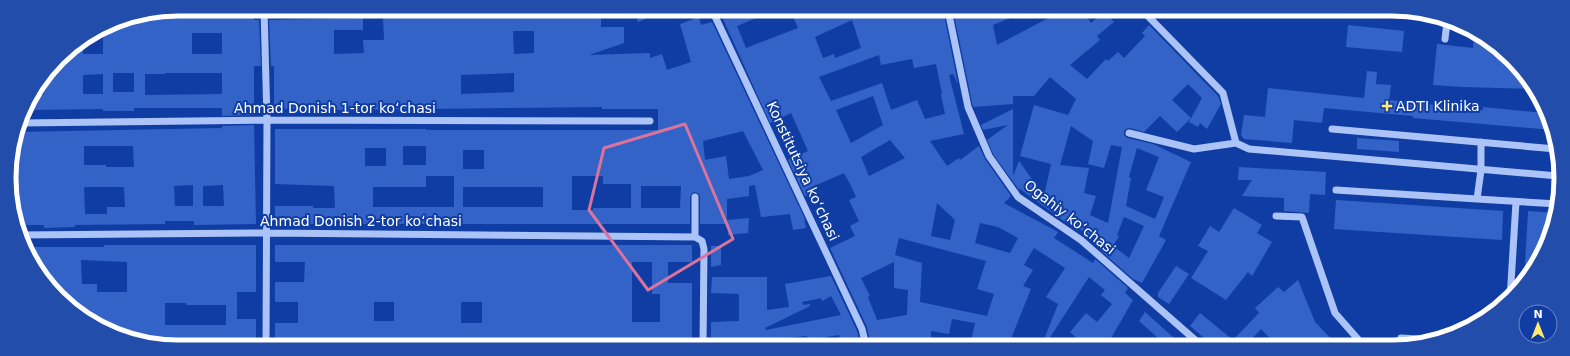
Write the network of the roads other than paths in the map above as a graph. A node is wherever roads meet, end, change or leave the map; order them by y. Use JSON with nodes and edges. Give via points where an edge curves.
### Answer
{"nodes":[{"id":1,"x":264,"y":16,"type":"edge"},
{"id":2,"x":715,"y":16,"type":"edge"},
{"id":3,"x":949,"y":16,"type":"edge"},
{"id":4,"x":1148,"y":16,"type":"edge"},
{"id":5,"x":1447,"y":26,"type":"edge"},
{"id":6,"x":1445,"y":40,"type":"dead end"},
{"id":7,"x":267,"y":120,"type":"junction"},
{"id":8,"x":650,"y":121,"type":"dead end"},
{"id":9,"x":26,"y":123,"type":"edge"},
{"id":10,"x":1332,"y":129,"type":"dead end"},
{"id":11,"x":1129,"y":133,"type":"dead end"},
{"id":12,"x":1481,"y":142,"type":"junction"},
{"id":13,"x":1236,"y":143,"type":"junction"},
{"id":14,"x":1551,"y":149,"type":"edge"},
{"id":15,"x":1481,"y":170,"type":"junction"},
{"id":16,"x":1554,"y":176,"type":"edge"},
{"id":17,"x":1336,"y":190,"type":"dead end"},
{"id":18,"x":695,"y":197,"type":"dead end"},
{"id":19,"x":1477,"y":199,"type":"junction"},
{"id":20,"x":1516,"y":202,"type":"junction"},
{"id":21,"x":1552,"y":204,"type":"edge"},
{"id":22,"x":1276,"y":216,"type":"dead end"},
{"id":23,"x":267,"y":233,"type":"junction"},
{"id":24,"x":26,"y":235,"type":"edge"},
{"id":25,"x":695,"y":237,"type":"junction"},
{"id":26,"x":1511,"y":289,"type":"edge"},
{"id":27,"x":1401,"y":338,"type":"dead end"},
{"id":28,"x":1414,"y":339,"type":"edge"},
{"id":29,"x":266,"y":340,"type":"edge"},
{"id":30,"x":703,"y":340,"type":"edge"},
{"id":31,"x":865,"y":340,"type":"edge"},
{"id":32,"x":1195,"y":340,"type":"edge"},
{"id":33,"x":1359,"y":340,"type":"edge"}],
"edges":[{"from":1,"to":7,"type":"street"},
{"from":2,"to":31,"type":"street","name":"Konstitutsiya koʻchasi","via":[[862,329]]},
{"from":3,"to":32,"type":"street","name":"Ogahiy koʻchasi","via":[[968,107],[989,156],[1018,197],[1081,240]]},
{"from":4,"to":13,"type":"street","via":[[1223,93]]},
{"from":5,"to":6,"type":"street"},
{"from":7,"to":8,"type":"street","name":"Ahmad Donish 1-tor koʻchasi"},
{"from":7,"to":9,"type":"street","name":"Ahmad Donish 1-tor koʻchasi"},
{"from":7,"to":23,"type":"street"},
{"from":10,"to":12,"type":"street"},
{"from":11,"to":13,"type":"street","via":[[1194,149]]},
{"from":12,"to":14,"type":"street"},
{"from":12,"to":15,"type":"street"},
{"from":13,"to":15,"type":"street","via":[[1249,149]]},
{"from":15,"to":16,"type":"street"},
{"from":15,"to":19,"type":"street"},
{"from":17,"to":19,"type":"street"},
{"from":18,"to":25,"type":"street"},
{"from":19,"to":20,"type":"street"},
{"from":20,"to":21,"type":"street"},
{"from":20,"to":26,"type":"street"},
{"from":22,"to":33,"type":"street","via":[[1302,217],[1335,313]]},
{"from":23,"to":24,"type":"street","name":"Ahmad Donish 2-tor koʻchasi"},
{"from":23,"to":25,"type":"street","name":"Ahmad Donish 2-tor koʻchasi"},
{"from":23,"to":29,"type":"street"},
{"from":25,"to":30,"type":"street","name":"Ahmad Donish 2-tor koʻchasi","via":[[702,241],[704,249]]},
{"from":27,"to":28,"type":"street"}]}
